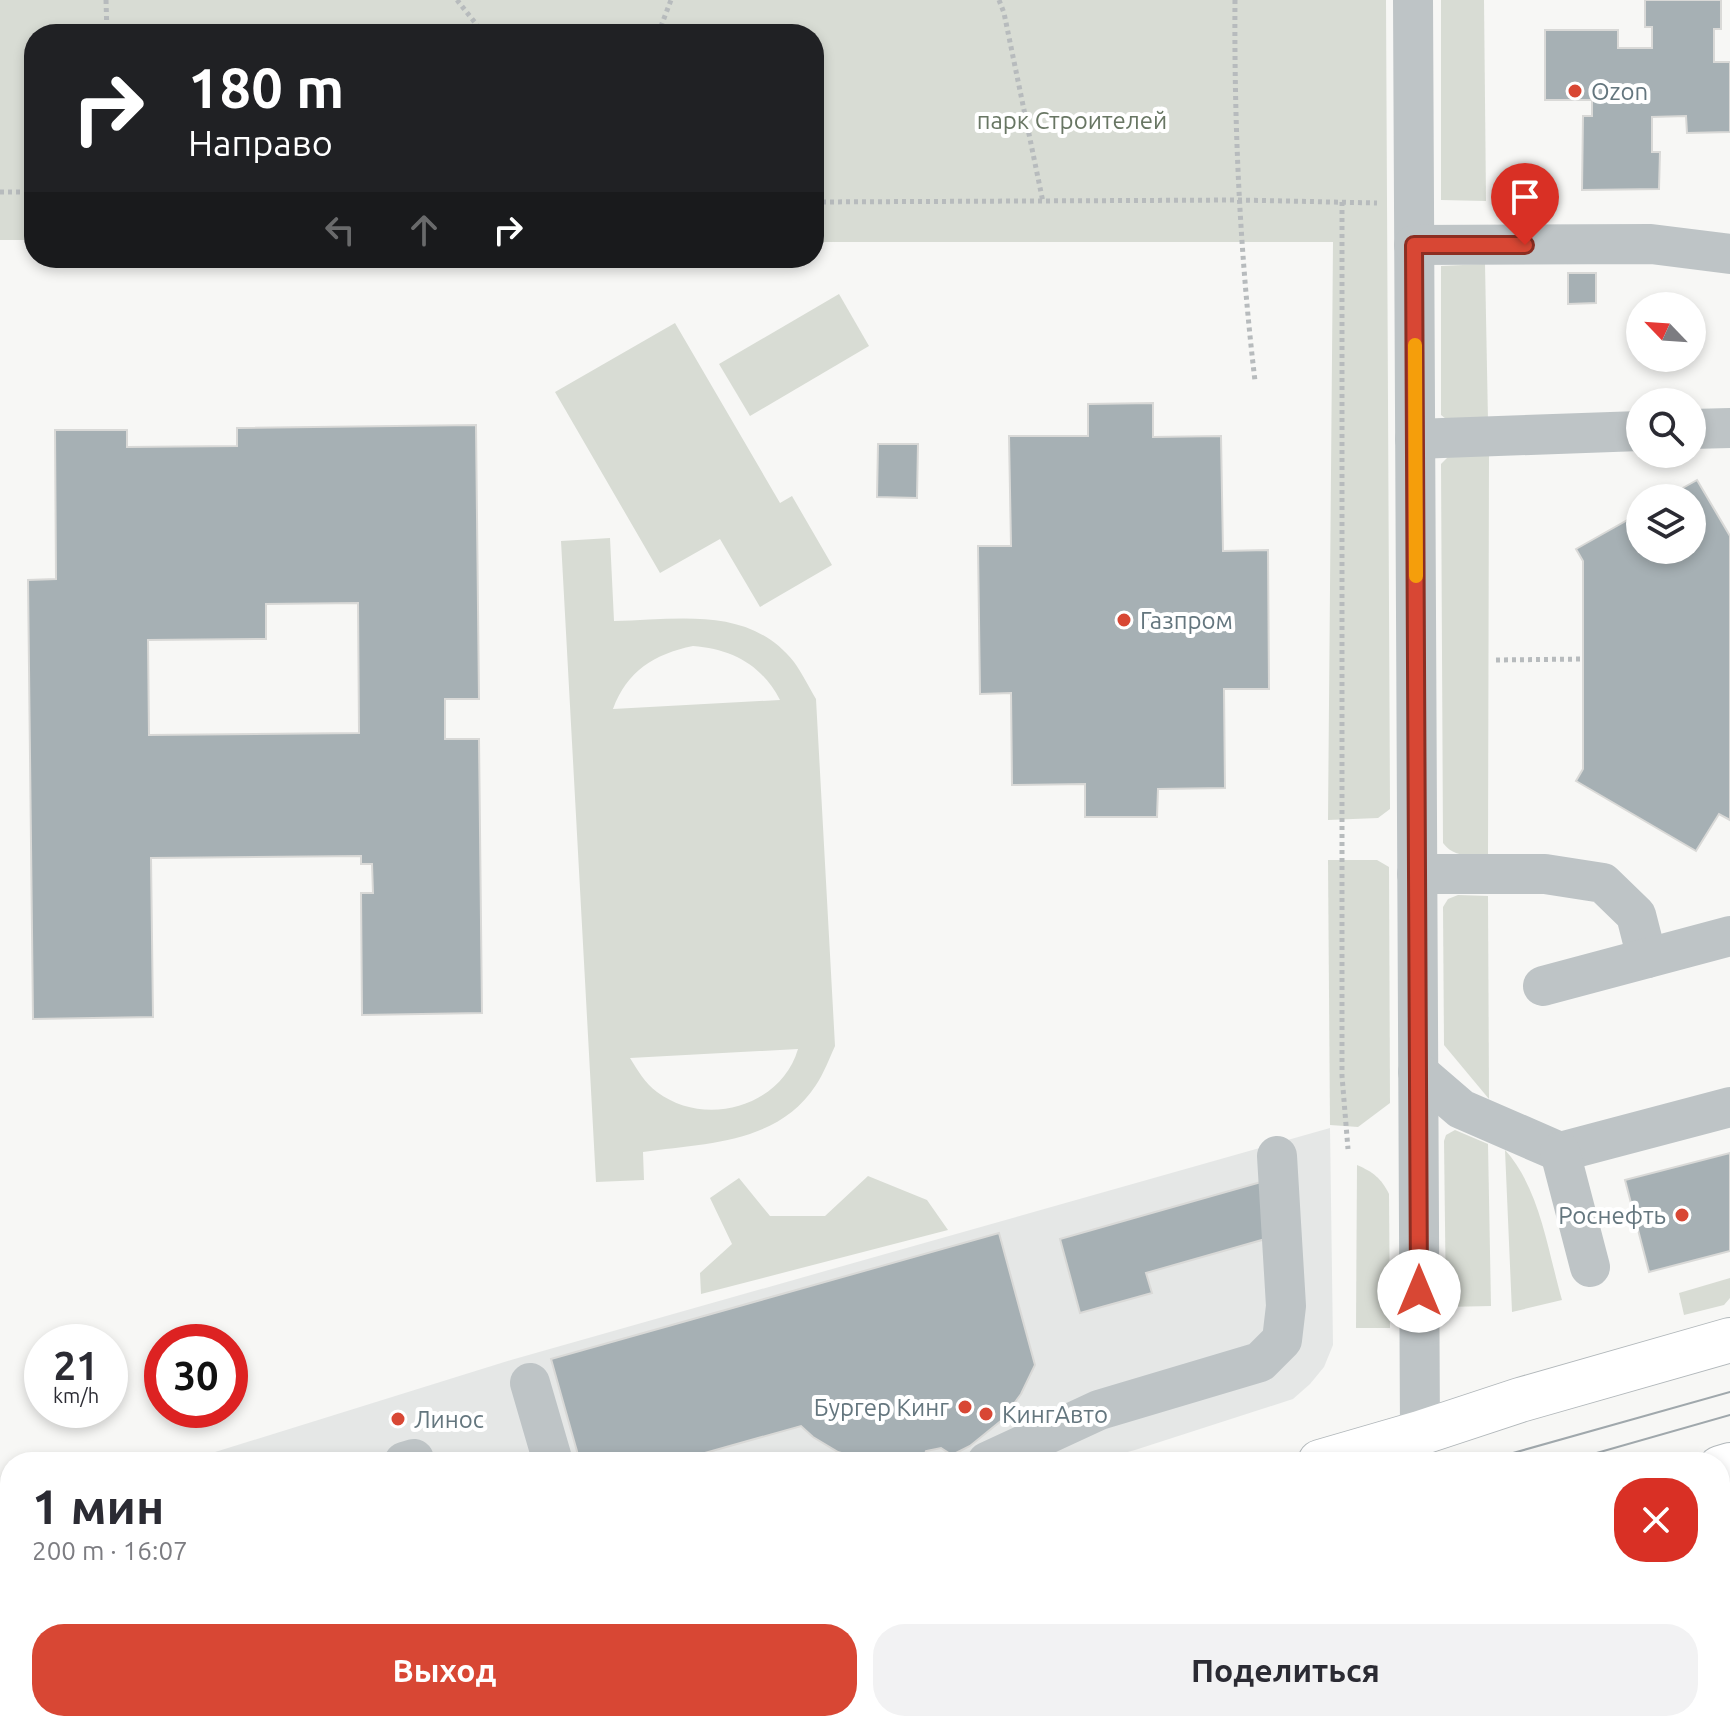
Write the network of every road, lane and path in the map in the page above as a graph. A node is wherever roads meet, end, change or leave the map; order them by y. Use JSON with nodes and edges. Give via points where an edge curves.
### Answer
{"nodes":[{"id":1,"x":106,"y":0,"type":"edge"},
{"id":2,"x":457,"y":0,"type":"edge"},
{"id":3,"x":671,"y":0,"type":"edge"},
{"id":4,"x":999,"y":0,"type":"edge"},
{"id":5,"x":1235,"y":0,"type":"edge"},
{"id":6,"x":1413,"y":0,"type":"edge"},
{"id":7,"x":107,"y":24,"type":"edge"},
{"id":8,"x":476,"y":24,"type":"edge"},
{"id":9,"x":662,"y":24,"type":"edge"},
{"id":10,"x":0,"y":192,"type":"edge"},
{"id":11,"x":24,"y":192,"type":"edge"},
{"id":12,"x":1240,"y":200,"type":"junction"},
{"id":13,"x":824,"y":202,"type":"edge"},
{"id":14,"x":1043,"y":202,"type":"junction"},
{"id":15,"x":1342,"y":202,"type":"junction"},
{"id":16,"x":1386,"y":203,"type":"dead end"},
{"id":17,"x":1414,"y":245,"type":"junction"},
{"id":18,"x":1730,"y":254,"type":"edge"},
{"id":19,"x":1255,"y":381,"type":"dead end"},
{"id":20,"x":1730,"y":428,"type":"edge"},
{"id":21,"x":1706,"y":429,"type":"edge"},
{"id":22,"x":1626,"y":431,"type":"edge"},
{"id":23,"x":1415,"y":439,"type":"junction"},
{"id":24,"x":1583,"y":659,"type":"dead end"},
{"id":25,"x":1496,"y":660,"type":"dead end"},
{"id":26,"x":1417,"y":874,"type":"junction"},
{"id":27,"x":1730,"y":936,"type":"edge"},
{"id":28,"x":1647,"y":958,"type":"junction"},
{"id":29,"x":1543,"y":986,"type":"dead end"},
{"id":30,"x":1418,"y":1072,"type":"junction"},
{"id":31,"x":1730,"y":1107,"type":"edge"},
{"id":32,"x":1348,"y":1149,"type":"dead end"},
{"id":33,"x":1560,"y":1152,"type":"junction"},
{"id":34,"x":1277,"y":1156,"type":"dead end"},
{"id":35,"x":1590,"y":1267,"type":"dead end"},
{"id":36,"x":1730,"y":1340,"type":"edge"},
{"id":37,"x":530,"y":1383,"type":"dead end"},
{"id":38,"x":1420,"y":1433,"type":"junction"},
{"id":39,"x":550,"y":1452,"type":"edge"},
{"id":40,"x":1009,"y":1452,"type":"edge"},
{"id":41,"x":1354,"y":1452,"type":"edge"}],
"edges":[{"from":1,"to":7,"type":"path"},
{"from":2,"to":8,"type":"path"},
{"from":3,"to":9,"type":"path"},
{"from":4,"to":14,"type":"path"},
{"from":5,"to":12,"type":"path"},
{"from":6,"to":17,"type":"street"},
{"from":10,"to":11,"type":"path"},
{"from":12,"to":14,"type":"path"},
{"from":12,"to":15,"type":"path"},
{"from":12,"to":19,"type":"path"},
{"from":13,"to":14,"type":"path"},
{"from":15,"to":16,"type":"path"},
{"from":15,"to":32,"type":"path","via":[[1342,1076]]},
{"from":17,"to":18,"type":"street","via":[[1651,244]]},
{"from":17,"to":23,"type":"street"},
{"from":20,"to":21,"type":"street"},
{"from":22,"to":23,"type":"street"},
{"from":23,"to":26,"type":"street"},
{"from":24,"to":25,"type":"path"},
{"from":26,"to":28,"type":"street","via":[[1545,874],[1603,883],[1636,915]]},
{"from":26,"to":30,"type":"street"},
{"from":27,"to":28,"type":"street"},
{"from":28,"to":29,"type":"street"},
{"from":30,"to":33,"type":"street","via":[[1461,1109]]},
{"from":30,"to":38,"type":"street"},
{"from":31,"to":33,"type":"street"},
{"from":33,"to":35,"type":"street"},
{"from":34,"to":40,"type":"street","via":[[1286,1306],[1282,1340],[1260,1362],[1099,1410]]},
{"from":36,"to":38,"type":"main road"},
{"from":37,"to":39,"type":"street"},
{"from":38,"to":41,"type":"main road"}]}
